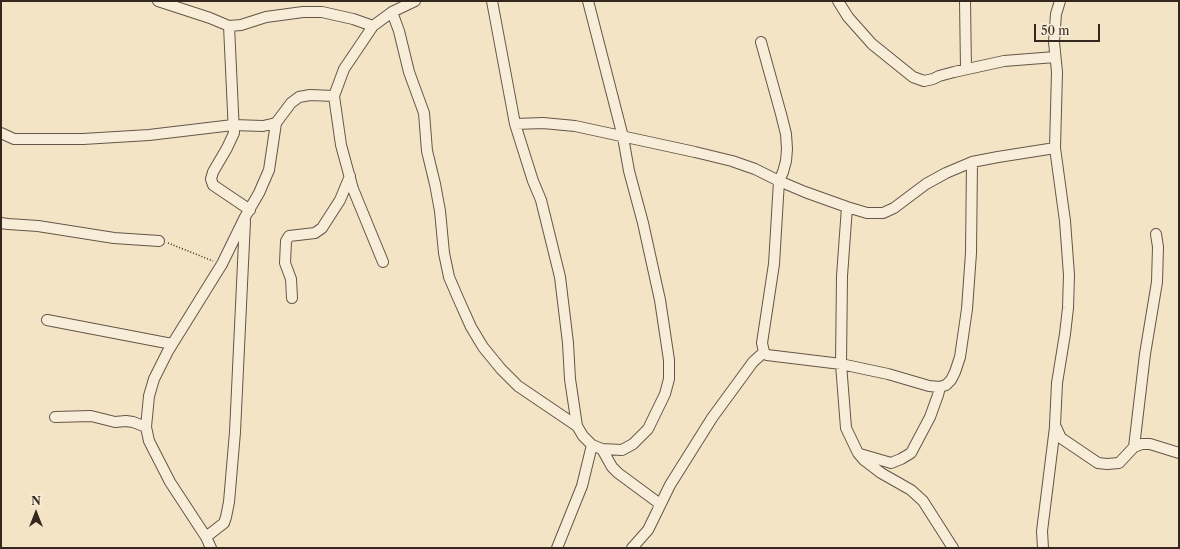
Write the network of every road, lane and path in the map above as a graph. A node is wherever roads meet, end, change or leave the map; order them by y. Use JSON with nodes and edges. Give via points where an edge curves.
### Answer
{"nodes":[{"id":1,"x":158,"y":1,"type":"edge"},
{"id":2,"x":415,"y":1,"type":"edge"},
{"id":3,"x":492,"y":1,"type":"edge"},
{"id":4,"x":588,"y":1,"type":"edge"},
{"id":5,"x":838,"y":1,"type":"edge"},
{"id":6,"x":965,"y":1,"type":"edge"},
{"id":7,"x":1060,"y":1,"type":"edge"},
{"id":8,"x":392,"y":12,"type":"junction"},
{"id":9,"x":229,"y":26,"type":"junction"},
{"id":10,"x":374,"y":26,"type":"junction"},
{"id":11,"x":761,"y":42,"type":"dead end"},
{"id":12,"x":1056,"y":57,"type":"junction"},
{"id":13,"x":966,"y":69,"type":"junction"},
{"id":14,"x":334,"y":96,"type":"junction"},
{"id":15,"x":276,"y":123,"type":"junction"},
{"id":16,"x":515,"y":124,"type":"junction"},
{"id":17,"x":233,"y":125,"type":"junction"},
{"id":18,"x":1,"y":133,"type":"edge"},
{"id":19,"x":623,"y":137,"type":"junction"},
{"id":20,"x":1055,"y":148,"type":"junction"},
{"id":21,"x":972,"y":162,"type":"junction"},
{"id":22,"x":350,"y":176,"type":"junction"},
{"id":23,"x":779,"y":181,"type":"junction"},
{"id":24,"x":847,"y":207,"type":"junction"},
{"id":25,"x":247,"y":213,"type":"junction"},
{"id":26,"x":1,"y":223,"type":"edge"},
{"id":27,"x":1156,"y":234,"type":"dead end"},
{"id":28,"x":158,"y":241,"type":"joint"},
{"id":29,"x":383,"y":262,"type":"dead end"},
{"id":30,"x":222,"y":264,"type":"junction"},
{"id":31,"x":292,"y":298,"type":"dead end"},
{"id":32,"x":47,"y":320,"type":"dead end"},
{"id":33,"x":172,"y":344,"type":"junction"},
{"id":34,"x":764,"y":352,"type":"junction"},
{"id":35,"x":841,"y":364,"type":"junction"},
{"id":36,"x":940,"y":388,"type":"junction"},
{"id":37,"x":54,"y":417,"type":"dead end"},
{"id":38,"x":1055,"y":425,"type":"junction"},
{"id":39,"x":576,"y":426,"type":"junction"},
{"id":40,"x":146,"y":427,"type":"junction"},
{"id":41,"x":592,"y":445,"type":"junction"},
{"id":42,"x":1134,"y":447,"type":"junction"},
{"id":43,"x":602,"y":449,"type":"junction"},
{"id":44,"x":858,"y":453,"type":"junction"},
{"id":45,"x":1179,"y":453,"type":"edge"},
{"id":46,"x":660,"y":504,"type":"junction"},
{"id":47,"x":206,"y":537,"type":"junction"},
{"id":48,"x":211,"y":548,"type":"edge"},
{"id":49,"x":558,"y":548,"type":"edge"},
{"id":50,"x":632,"y":548,"type":"edge"},
{"id":51,"x":953,"y":548,"type":"edge"},
{"id":52,"x":1043,"y":548,"type":"edge"}],
"edges":[{"from":1,"to":9,"type":"street"},
{"from":2,"to":8,"type":"street"},
{"from":3,"to":16,"type":"street"},
{"from":4,"to":19,"type":"street"},
{"from":5,"to":13,"type":"street","via":[[848,18],[872,44],[913,77],[924,81]]},
{"from":6,"to":13,"type":"street"},
{"from":7,"to":12,"type":"street","via":[[1056,14]]},
{"from":8,"to":10,"type":"street"},
{"from":8,"to":39,"type":"street","via":[[424,113],[427,151],[440,211],[449,278],[471,327],[501,369],[518,386]]},
{"from":9,"to":10,"type":"street","via":[[303,12],[322,12],[353,18]]},
{"from":9,"to":17,"type":"street"},
{"from":10,"to":14,"type":"street","via":[[344,69]]},
{"from":11,"to":23,"type":"street","via":[[786,134],[786,161]]},
{"from":12,"to":13,"type":"street"},
{"from":12,"to":20,"type":"street"},
{"from":14,"to":15,"type":"street","via":[[299,97],[291,102]]},
{"from":14,"to":22,"type":"street","via":[[341,145]]},
{"from":15,"to":17,"type":"street","via":[[262,126]]},
{"from":15,"to":25,"type":"street","via":[[268,170],[259,193]]},
{"from":16,"to":19,"type":"street","via":[[561,124]]},
{"from":16,"to":39,"type":"street","via":[[541,200],[560,277]]},
{"from":17,"to":18,"type":"street","via":[[149,135],[83,139],[14,139]]},
{"from":17,"to":25,"type":"street","via":[[232,140],[211,179],[213,185]]},
{"from":19,"to":23,"type":"street","via":[[732,161]]},
{"from":19,"to":43,"type":"street","via":[[660,300],[669,360],[669,378],[665,394],[648,429],[633,444],[622,450]]},
{"from":20,"to":21,"type":"street"},
{"from":20,"to":38,"type":"street","via":[[1065,220],[1069,275],[1068,308],[1057,383]]},
{"from":21,"to":24,"type":"street","via":[[926,184],[883,214],[867,213]]},
{"from":21,"to":36,"type":"street","via":[[971,253],[964,336],[955,372],[951,380]]},
{"from":22,"to":29,"type":"street"},
{"from":22,"to":31,"type":"street","via":[[340,200],[322,228],[315,233],[290,236],[286,241],[285,263],[291,279]]},
{"from":23,"to":24,"type":"street"},
{"from":23,"to":34,"type":"street","via":[[774,264],[762,343]]},
{"from":24,"to":35,"type":"street","via":[[842,276]]},
{"from":25,"to":30,"type":"street"},
{"from":25,"to":47,"type":"street","via":[[229,502],[224,523]]},
{"from":26,"to":28,"type":"street","via":[[114,238]]},
{"from":27,"to":42,"type":"street","via":[[1157,282]]},
{"from":28,"to":30,"type":"path"},
{"from":30,"to":33,"type":"street"},
{"from":32,"to":33,"type":"street"},
{"from":33,"to":40,"type":"street","via":[[154,379],[149,396]]},
{"from":34,"to":35,"type":"street","via":[[767,355],[790,359]]},
{"from":34,"to":46,"type":"street","via":[[753,362],[718,409]]},
{"from":35,"to":36,"type":"street"},
{"from":35,"to":44,"type":"street","via":[[846,428]]},
{"from":36,"to":44,"type":"street","via":[[930,417],[911,453],[891,463]]},
{"from":37,"to":40,"type":"street","via":[[91,416],[115,422],[133,422]]},
{"from":38,"to":42,"type":"street","via":[[1061,438],[1098,463],[1119,463]]},
{"from":38,"to":52,"type":"street","via":[[1042,531]]},
{"from":39,"to":41,"type":"street"},
{"from":40,"to":47,"type":"street","via":[[149,441],[159,461]]},
{"from":41,"to":43,"type":"street"},
{"from":41,"to":49,"type":"street","via":[[582,486]]},
{"from":42,"to":45,"type":"street","via":[[1150,444]]},
{"from":43,"to":46,"type":"street","via":[[618,473]]},
{"from":44,"to":51,"type":"street","via":[[881,473],[912,490],[930,510]]},
{"from":46,"to":50,"type":"street","via":[[648,530]]},
{"from":47,"to":48,"type":"street"}]}
